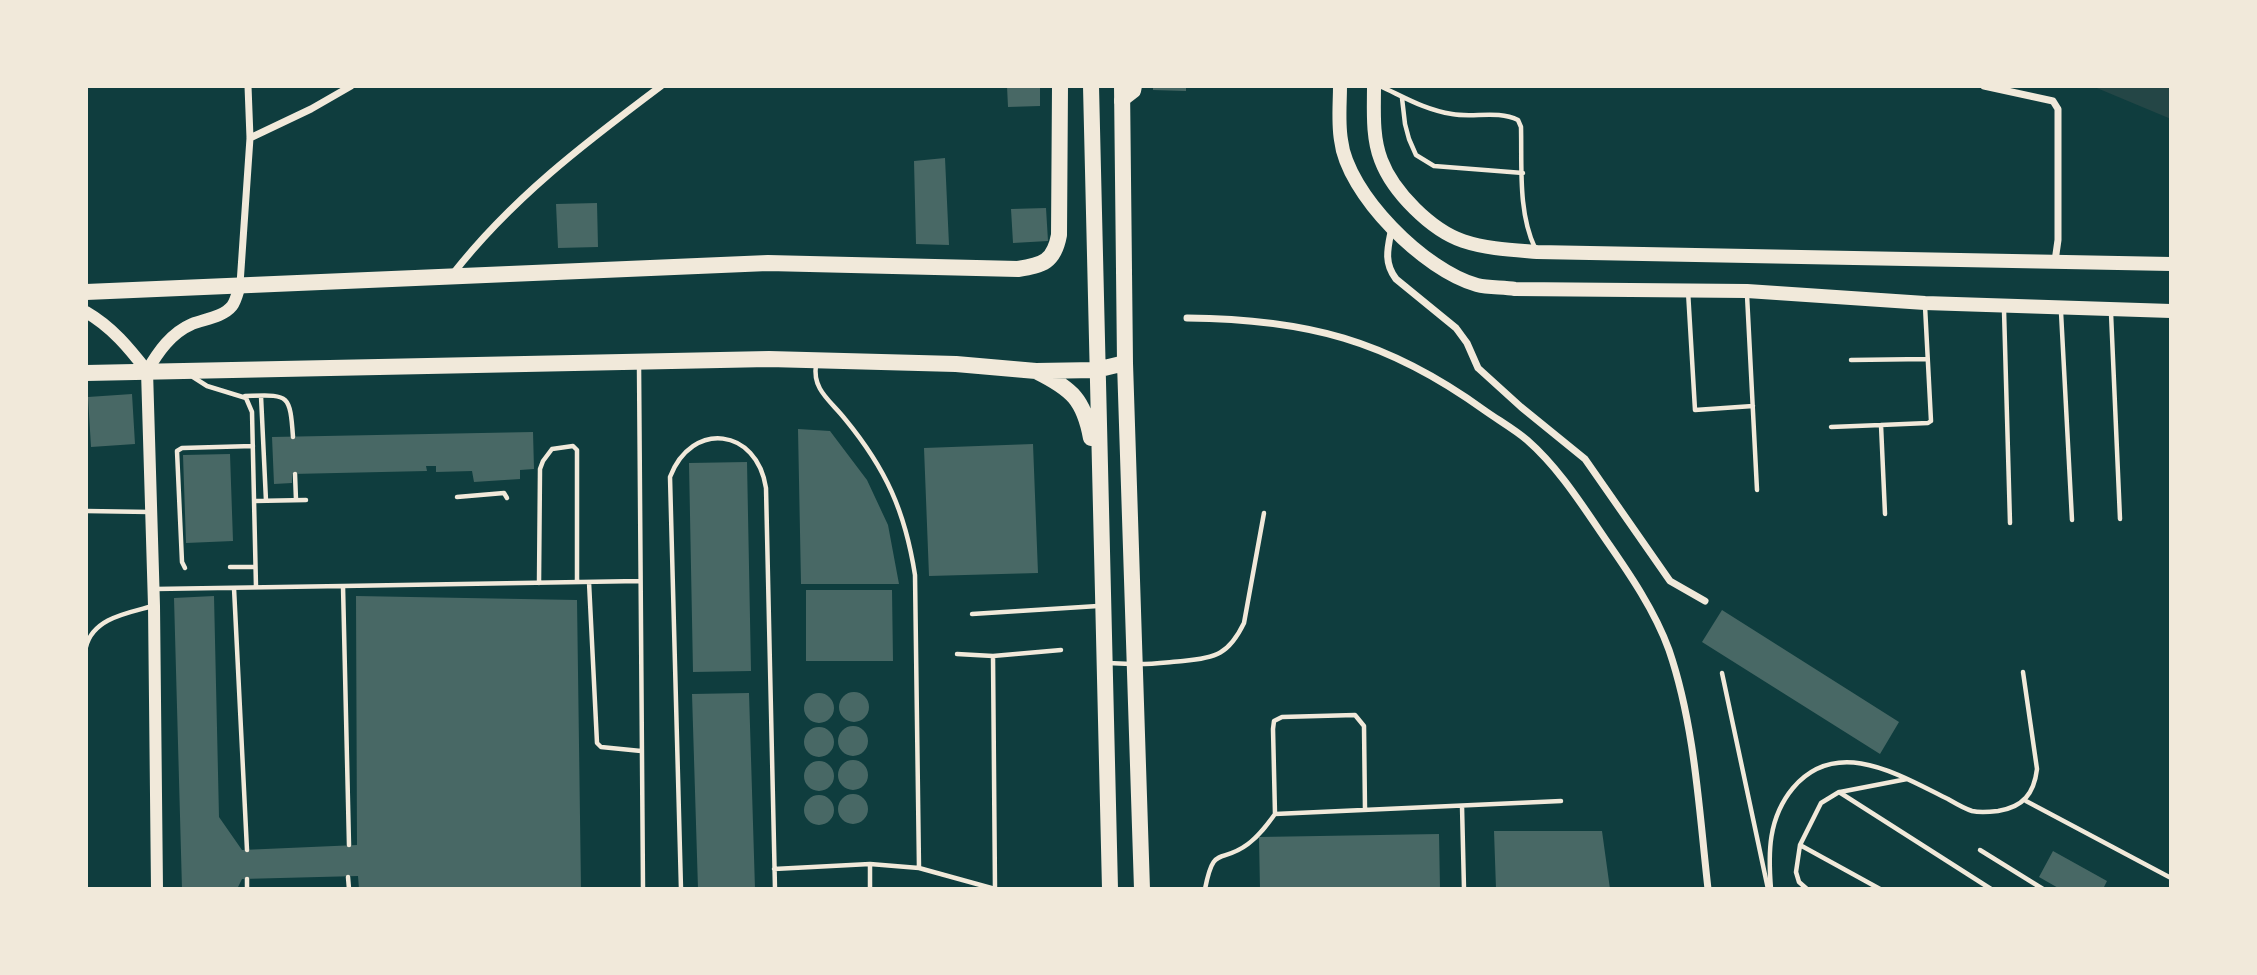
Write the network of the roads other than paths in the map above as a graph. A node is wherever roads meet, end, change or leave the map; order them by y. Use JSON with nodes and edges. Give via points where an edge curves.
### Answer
{"nodes":[{"id":1,"x":248,"y":86,"type":"edge"},
{"id":2,"x":351,"y":86,"type":"edge"},
{"id":3,"x":661,"y":86,"type":"edge"},
{"id":4,"x":1060,"y":86,"type":"edge"},
{"id":5,"x":1091,"y":86,"type":"edge"},
{"id":6,"x":1135,"y":86,"type":"edge"},
{"id":7,"x":1340,"y":86,"type":"edge"},
{"id":8,"x":1377,"y":86,"type":"edge"},
{"id":9,"x":1984,"y":86,"type":"edge"},
{"id":10,"x":1122,"y":93,"type":"edge"},
{"id":11,"x":1402,"y":97,"type":"junction"},
{"id":12,"x":250,"y":138,"type":"junction"},
{"id":13,"x":1523,"y":173,"type":"junction"},
{"id":14,"x":1392,"y":226,"type":"junction"},
{"id":15,"x":1537,"y":252,"type":"junction"},
{"id":16,"x":2054,"y":261,"type":"junction"},
{"id":17,"x":2171,"y":264,"type":"edge"},
{"id":18,"x":449,"y":278,"type":"junction"},
{"id":19,"x":240,"y":285,"type":"junction"},
{"id":20,"x":1688,"y":290,"type":"junction"},
{"id":21,"x":1747,"y":291,"type":"junction"},
{"id":22,"x":86,"y":292,"type":"edge"},
{"id":23,"x":1925,"y":303,"type":"junction"},
{"id":24,"x":2004,"y":306,"type":"junction"},
{"id":25,"x":2061,"y":307,"type":"junction"},
{"id":26,"x":2111,"y":309,"type":"junction"},
{"id":27,"x":2171,"y":311,"type":"edge"},
{"id":28,"x":86,"y":312,"type":"edge"},
{"id":29,"x":1188,"y":318,"type":"dead end"},
{"id":30,"x":1927,"y":359,"type":"junction"},
{"id":31,"x":817,"y":360,"type":"junction"},
{"id":32,"x":1851,"y":360,"type":"dead end"},
{"id":33,"x":639,"y":361,"type":"junction"},
{"id":34,"x":1125,"y":363,"type":"junction"},
{"id":35,"x":184,"y":370,"type":"junction"},
{"id":36,"x":1096,"y":370,"type":"junction"},
{"id":37,"x":147,"y":371,"type":"junction"},
{"id":38,"x":1036,"y":371,"type":"junction"},
{"id":39,"x":86,"y":373,"type":"edge"},
{"id":40,"x":241,"y":396,"type":"junction"},
{"id":41,"x":261,"y":396,"type":"junction"},
{"id":42,"x":1753,"y":406,"type":"junction"},
{"id":43,"x":1881,"y":425,"type":"junction"},
{"id":44,"x":1830,"y":427,"type":"dead end"},
{"id":45,"x":293,"y":437,"type":"dead end"},
{"id":46,"x":253,"y":446,"type":"junction"},
{"id":47,"x":295,"y":474,"type":"dead end"},
{"id":48,"x":1099,"y":479,"type":"junction"},
{"id":49,"x":1757,"y":490,"type":"dead end"},
{"id":50,"x":457,"y":497,"type":"dead end"},
{"id":51,"x":507,"y":498,"type":"dead end"},
{"id":52,"x":296,"y":500,"type":"junction"},
{"id":53,"x":306,"y":500,"type":"dead end"},
{"id":54,"x":254,"y":501,"type":"junction"},
{"id":55,"x":266,"y":501,"type":"junction"},
{"id":56,"x":86,"y":511,"type":"edge"},
{"id":57,"x":151,"y":512,"type":"junction"},
{"id":58,"x":1264,"y":513,"type":"dead end"},
{"id":59,"x":1885,"y":514,"type":"dead end"},
{"id":60,"x":2120,"y":519,"type":"dead end"},
{"id":61,"x":2073,"y":520,"type":"dead end"},
{"id":62,"x":2010,"y":523,"type":"dead end"},
{"id":63,"x":230,"y":567,"type":"dead end"},
{"id":64,"x":255,"y":567,"type":"junction"},
{"id":65,"x":185,"y":568,"type":"dead end"},
{"id":66,"x":577,"y":581,"type":"junction"},
{"id":67,"x":640,"y":581,"type":"junction"},
{"id":68,"x":589,"y":582,"type":"junction"},
{"id":69,"x":539,"y":583,"type":"junction"},
{"id":70,"x":343,"y":586,"type":"junction"},
{"id":71,"x":256,"y":587,"type":"junction"},
{"id":72,"x":234,"y":588,"type":"junction"},
{"id":73,"x":153,"y":589,"type":"junction"},
{"id":74,"x":1705,"y":601,"type":"dead end"},
{"id":75,"x":154,"y":606,"type":"junction"},
{"id":76,"x":1102,"y":606,"type":"junction"},
{"id":77,"x":972,"y":614,"type":"dead end"},
{"id":78,"x":86,"y":647,"type":"edge"},
{"id":79,"x":1061,"y":650,"type":"dead end"},
{"id":80,"x":957,"y":654,"type":"dead end"},
{"id":81,"x":993,"y":656,"type":"junction"},
{"id":82,"x":1104,"y":663,"type":"junction"},
{"id":83,"x":1135,"y":664,"type":"junction"},
{"id":84,"x":2023,"y":672,"type":"dead end"},
{"id":85,"x":1722,"y":673,"type":"dead end"},
{"id":86,"x":641,"y":751,"type":"junction"},
{"id":87,"x":1908,"y":779,"type":"junction"},
{"id":88,"x":1839,"y":792,"type":"junction"},
{"id":89,"x":1562,"y":801,"type":"dead end"},
{"id":90,"x":2026,"y":801,"type":"junction"},
{"id":91,"x":1462,"y":806,"type":"junction"},
{"id":92,"x":1365,"y":810,"type":"junction"},
{"id":93,"x":1275,"y":814,"type":"junction"},
{"id":94,"x":349,"y":845,"type":"dead end"},
{"id":95,"x":1800,"y":845,"type":"junction"},
{"id":96,"x":247,"y":850,"type":"dead end"},
{"id":97,"x":1980,"y":850,"type":"dead end"},
{"id":98,"x":870,"y":864,"type":"junction"},
{"id":99,"x":919,"y":868,"type":"junction"},
{"id":100,"x":774,"y":869,"type":"junction"},
{"id":101,"x":348,"y":877,"type":"dead end"},
{"id":102,"x":2171,"y":878,"type":"edge"},
{"id":103,"x":247,"y":879,"type":"dead end"},
{"id":104,"x":157,"y":889,"type":"edge"},
{"id":105,"x":247,"y":889,"type":"edge"},
{"id":106,"x":349,"y":889,"type":"edge"},
{"id":107,"x":643,"y":889,"type":"edge"},
{"id":108,"x":681,"y":889,"type":"edge"},
{"id":109,"x":775,"y":889,"type":"edge"},
{"id":110,"x":870,"y":889,"type":"edge"},
{"id":111,"x":996,"y":889,"type":"edge"},
{"id":112,"x":1110,"y":889,"type":"edge"},
{"id":113,"x":1142,"y":889,"type":"edge"},
{"id":114,"x":1205,"y":889,"type":"edge"},
{"id":115,"x":1464,"y":889,"type":"edge"},
{"id":116,"x":1708,"y":889,"type":"edge"},
{"id":117,"x":1770,"y":889,"type":"edge"},
{"id":118,"x":1807,"y":889,"type":"edge"},
{"id":119,"x":1880,"y":889,"type":"edge"},
{"id":120,"x":1991,"y":889,"type":"edge"},
{"id":121,"x":2043,"y":889,"type":"edge"}],
"edges":[{"from":1,"to":12,"type":"street"},
{"from":2,"to":12,"type":"street"},
{"from":3,"to":18,"type":"street","via":[[526,193]]},
{"from":4,"to":18,"type":"main road","via":[[1059,235],[1056,250],[1037,266],[768,263]]},
{"from":5,"to":36,"type":"main road"},
{"from":6,"to":10,"type":"main road","via":[[1134,91]]},
{"from":7,"to":14,"type":"main road","via":[[1341,140],[1353,179]]},
{"from":8,"to":11,"type":"lane"},
{"from":8,"to":15,"type":"main road","via":[[1374,124],[1381,160],[1398,192],[1429,222],[1461,240]]},
{"from":9,"to":16,"type":"street","via":[[2053,101],[2059,109]]},
{"from":10,"to":34,"type":"main road"},
{"from":11,"to":13,"type":"lane","via":[[1416,155],[1434,166]]},
{"from":11,"to":13,"type":"lane","via":[[1454,115],[1517,120]]},
{"from":12,"to":19,"type":"street"},
{"from":13,"to":15,"type":"lane","via":[[1527,231]]},
{"from":14,"to":20,"type":"main road","via":[[1448,272],[1477,285]]},
{"from":14,"to":74,"type":"street","via":[[1386,260],[1396,279],[1456,328],[1478,368],[1585,459],[1670,581]]},
{"from":15,"to":16,"type":"main road"},
{"from":16,"to":17,"type":"main road"},
{"from":18,"to":19,"type":"main road"},
{"from":19,"to":22,"type":"main road"},
{"from":19,"to":37,"type":"street","via":[[232,306],[173,338],[159,350]]},
{"from":20,"to":21,"type":"main road"},
{"from":20,"to":42,"type":"lane","via":[[1695,410]]},
{"from":21,"to":23,"type":"main road"},
{"from":21,"to":42,"type":"lane"},
{"from":23,"to":24,"type":"main road"},
{"from":23,"to":30,"type":"lane"},
{"from":24,"to":25,"type":"main road"},
{"from":24,"to":62,"type":"lane"},
{"from":25,"to":26,"type":"main road"},
{"from":25,"to":61,"type":"lane"},
{"from":26,"to":27,"type":"main road"},
{"from":26,"to":60,"type":"lane"},
{"from":28,"to":37,"type":"street","via":[[122,340]]},
{"from":29,"to":116,"type":"street","via":[[1269,321],[1343,336],[1394,355],[1452,387],[1527,440],[1568,484],[1645,601],[1668,649],[1688,728]]},
{"from":30,"to":32,"type":"lane"},
{"from":30,"to":43,"type":"lane","via":[[1931,421]]},
{"from":31,"to":33,"type":"main road"},
{"from":31,"to":38,"type":"main road"},
{"from":31,"to":99,"type":"lane","via":[[814,377],[819,390],[883,471],[910,543],[915,575]]},
{"from":33,"to":35,"type":"main road"},
{"from":33,"to":67,"type":"lane"},
{"from":34,"to":36,"type":"main road"},
{"from":34,"to":83,"type":"main road"},
{"from":35,"to":37,"type":"main road"},
{"from":35,"to":40,"type":"lane","via":[[206,386]]},
{"from":36,"to":38,"type":"main road"},
{"from":36,"to":48,"type":"main road"},
{"from":37,"to":39,"type":"main road"},
{"from":37,"to":57,"type":"street"},
{"from":38,"to":48,"type":"main road","via":[[1078,398],[1088,422]]},
{"from":40,"to":41,"type":"lane"},
{"from":40,"to":46,"type":"lane","via":[[252,412]]},
{"from":41,"to":45,"type":"lane","via":[[279,395],[287,400]]},
{"from":41,"to":55,"type":"lane"},
{"from":42,"to":49,"type":"lane"},
{"from":43,"to":44,"type":"lane"},
{"from":43,"to":59,"type":"lane"},
{"from":46,"to":54,"type":"lane"},
{"from":46,"to":65,"type":"lane","via":[[183,448],[177,452]]},
{"from":47,"to":52,"type":"lane"},
{"from":48,"to":76,"type":"main road"},
{"from":50,"to":51,"type":"lane","via":[[504,493]]},
{"from":52,"to":53,"type":"lane"},
{"from":52,"to":55,"type":"lane"},
{"from":54,"to":55,"type":"lane"},
{"from":54,"to":64,"type":"lane"},
{"from":56,"to":57,"type":"lane"},
{"from":57,"to":73,"type":"street"},
{"from":58,"to":83,"type":"lane","via":[[1237,639],[1210,658]]},
{"from":63,"to":64,"type":"lane"},
{"from":64,"to":71,"type":"lane"},
{"from":66,"to":68,"type":"lane"},
{"from":66,"to":69,"type":"lane"},
{"from":66,"to":69,"type":"lane","via":[[577,450],[573,446],[552,449],[540,469]]},
{"from":67,"to":68,"type":"lane"},
{"from":67,"to":86,"type":"lane"},
{"from":68,"to":86,"type":"lane","via":[[597,743]]},
{"from":69,"to":70,"type":"lane"},
{"from":70,"to":71,"type":"lane"},
{"from":70,"to":94,"type":"lane"},
{"from":71,"to":72,"type":"lane"},
{"from":72,"to":73,"type":"lane"},
{"from":72,"to":96,"type":"lane"},
{"from":73,"to":75,"type":"street"},
{"from":75,"to":78,"type":"lane","via":[[108,619]]},
{"from":75,"to":104,"type":"street"},
{"from":76,"to":77,"type":"lane"},
{"from":76,"to":82,"type":"main road"},
{"from":79,"to":81,"type":"lane"},
{"from":80,"to":81,"type":"lane"},
{"from":81,"to":111,"type":"lane"},
{"from":82,"to":83,"type":"lane"},
{"from":82,"to":112,"type":"main road"},
{"from":83,"to":113,"type":"main road"},
{"from":84,"to":90,"type":"lane","via":[[2037,769]]},
{"from":85,"to":117,"type":"lane"},
{"from":86,"to":107,"type":"lane"},
{"from":87,"to":88,"type":"lane"},
{"from":87,"to":90,"type":"lane","via":[[1971,811],[2016,808]]},
{"from":87,"to":117,"type":"lane","via":[[1844,761],[1820,766],[1804,776],[1787,796],[1772,833]]},
{"from":88,"to":95,"type":"lane","via":[[1821,803]]},
{"from":88,"to":120,"type":"lane"},
{"from":89,"to":91,"type":"lane"},
{"from":90,"to":102,"type":"lane"},
{"from":91,"to":92,"type":"lane"},
{"from":91,"to":115,"type":"lane"},
{"from":92,"to":93,"type":"lane"},
{"from":92,"to":93,"type":"lane","via":[[1364,726],[1360,720],[1355,715],[1282,717],[1274,721],[1273,729]]},
{"from":93,"to":114,"type":"lane","via":[[1246,846],[1214,860]]},
{"from":95,"to":118,"type":"lane","via":[[1796,872]]},
{"from":95,"to":119,"type":"lane"},
{"from":97,"to":121,"type":"lane"},
{"from":98,"to":99,"type":"lane"},
{"from":98,"to":100,"type":"lane"},
{"from":98,"to":110,"type":"lane"},
{"from":99,"to":111,"type":"lane"},
{"from":100,"to":108,"type":"lane","via":[[764,472],[744,447],[714,438],[685,450],[670,477]]},
{"from":100,"to":109,"type":"lane"},
{"from":101,"to":106,"type":"lane"},
{"from":103,"to":105,"type":"lane"}]}
